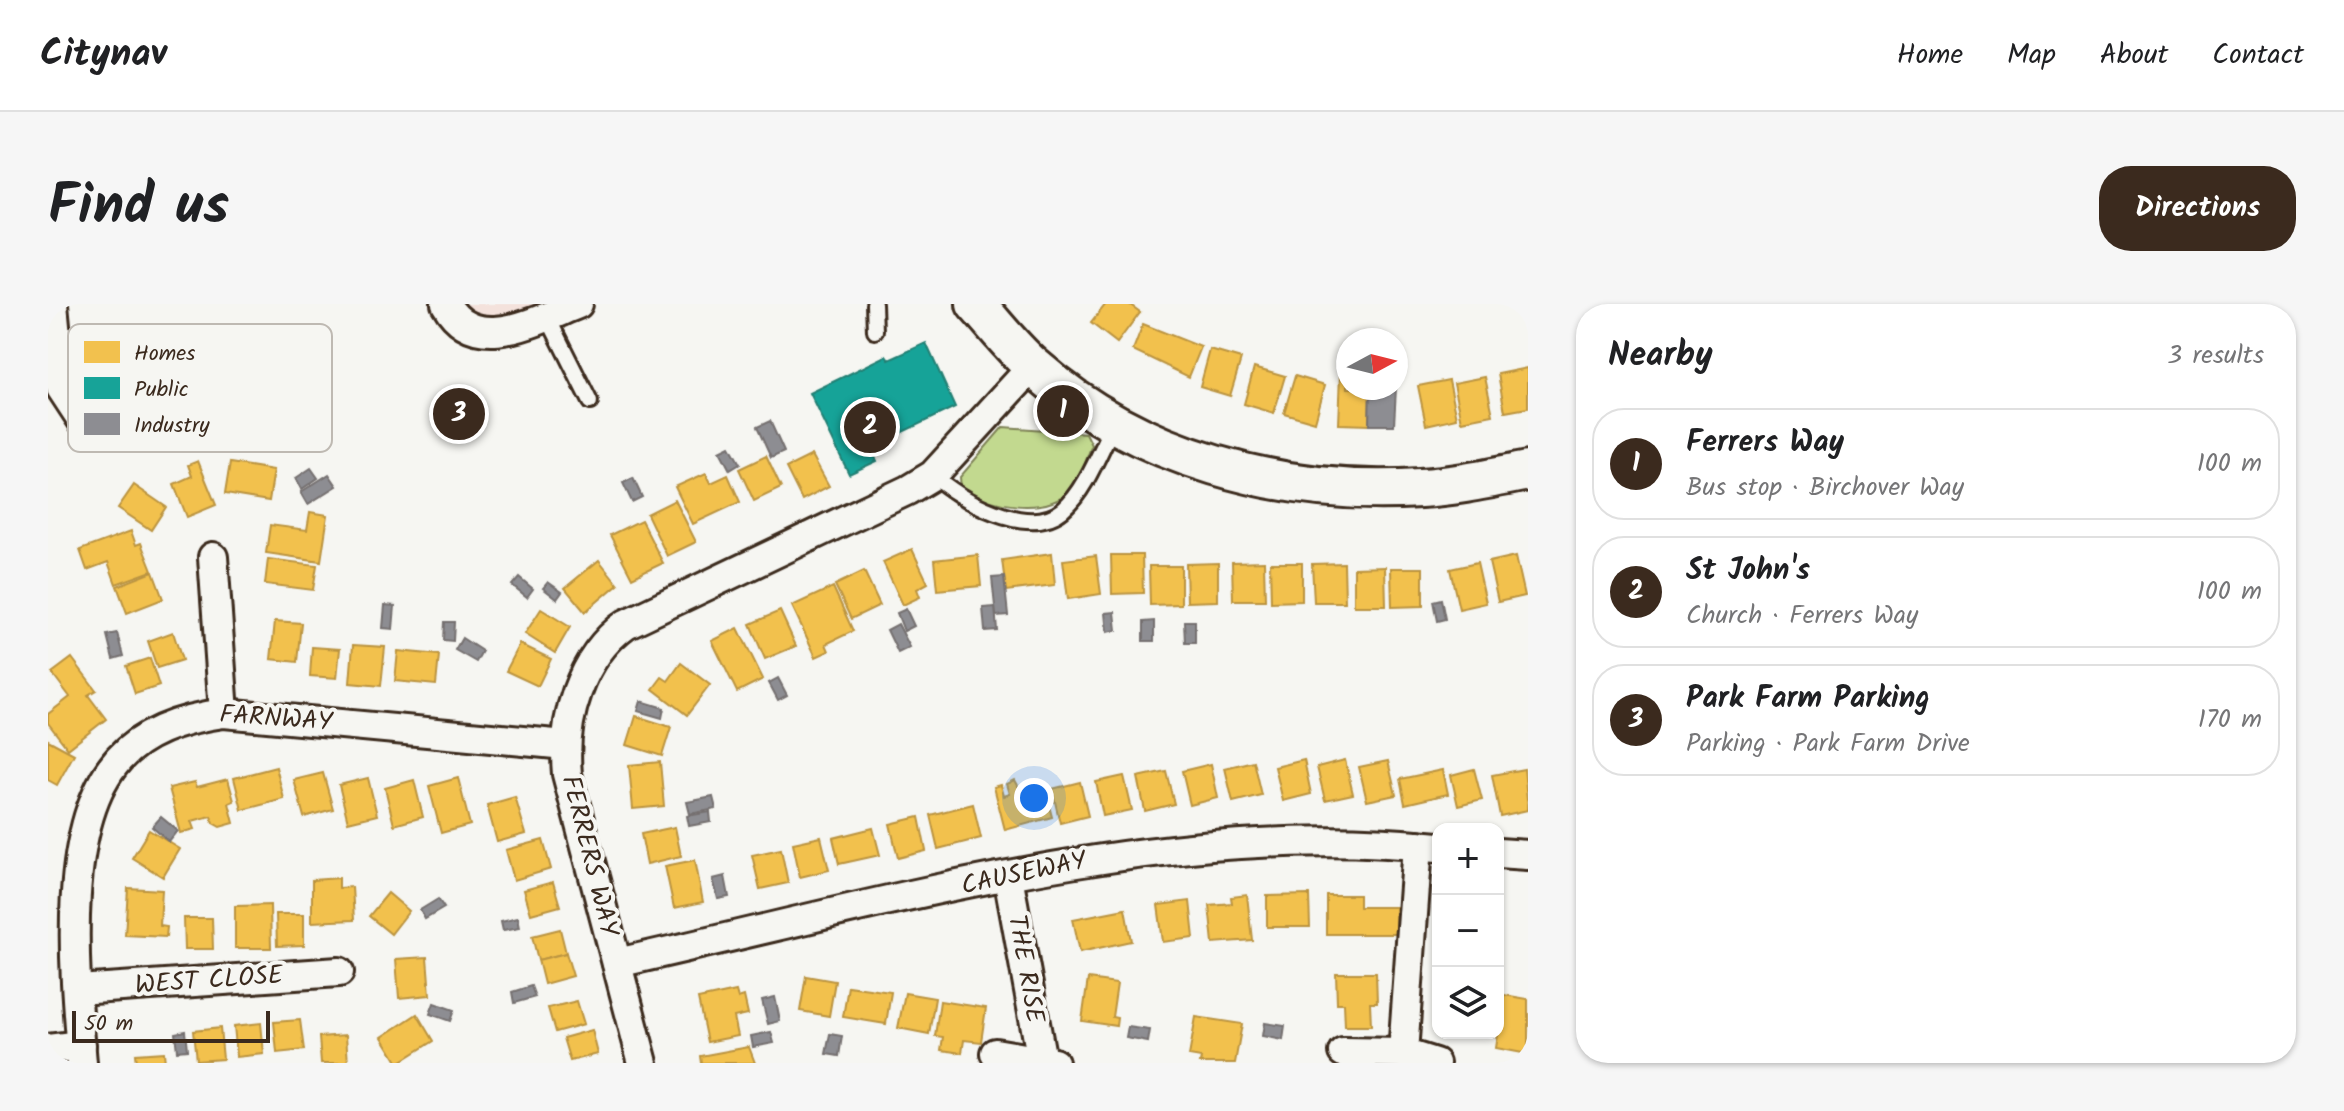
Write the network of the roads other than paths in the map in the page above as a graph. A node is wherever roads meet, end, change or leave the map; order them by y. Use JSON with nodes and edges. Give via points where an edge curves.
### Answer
{"nodes":[{"id":1,"x":53,"y":304,"type":"edge"},
{"id":2,"x":446,"y":304,"type":"edge"},
{"id":3,"x":578,"y":304,"type":"edge"},
{"id":4,"x":874,"y":304,"type":"edge"},
{"id":5,"x":976,"y":304,"type":"edge"},
{"id":6,"x":547,"y":316,"type":"junction"},
{"id":7,"x":875,"y":331,"type":"dead end"},
{"id":8,"x":1033,"y":366,"type":"junction"},
{"id":9,"x":68,"y":399,"type":"edge"},
{"id":10,"x":590,"y":402,"type":"dead end"},
{"id":11,"x":1114,"y":423,"type":"junction"},
{"id":12,"x":1528,"y":471,"type":"edge"},
{"id":13,"x":933,"y":475,"type":"junction"},
{"id":14,"x":213,"y":557,"type":"dead end"},
{"id":15,"x":224,"y":713,"type":"junction"},
{"id":16,"x":566,"y":745,"type":"junction"},
{"id":17,"x":1428,"y":846,"type":"edge"},
{"id":18,"x":1504,"y":853,"type":"edge"},
{"id":19,"x":1528,"y":855,"type":"edge"},
{"id":20,"x":1008,"y":876,"type":"junction"},
{"id":21,"x":617,"y":963,"type":"junction"},
{"id":22,"x":339,"y":972,"type":"dead end"},
{"id":23,"x":78,"y":990,"type":"junction"},
{"id":24,"x":48,"y":1049,"type":"edge"},
{"id":25,"x":1343,"y":1052,"type":"dead end"},
{"id":26,"x":995,"y":1053,"type":"dead end"},
{"id":27,"x":1403,"y":1053,"type":"junction"},
{"id":28,"x":81,"y":1054,"type":"edge"},
{"id":29,"x":1048,"y":1062,"type":"edge"},
{"id":30,"x":643,"y":1063,"type":"edge"},
{"id":31,"x":1435,"y":1063,"type":"edge"}],
"edges":[{"from":1,"to":9,"type":"street","via":[[61,388]]},
{"from":2,"to":6,"type":"street","via":[[465,327],[484,332],[514,330]]},
{"from":3,"to":6,"type":"street"},
{"from":4,"to":7,"type":"lane"},
{"from":5,"to":8,"type":"street"},
{"from":6,"to":10,"type":"lane"},
{"from":8,"to":11,"type":"street"},
{"from":8,"to":13,"type":"street","name":"FERRERS WAY"},
{"from":11,"to":12,"type":"street","via":[[1221,467],[1299,485],[1417,489]]},
{"from":11,"to":13,"type":"lane","via":[[1078,491],[1052,516],[1003,515],[970,504]]},
{"from":13,"to":16,"type":"street","name":"FERRERS WAY","via":[[615,631],[579,686]]},
{"from":14,"to":15,"type":"street"},
{"from":15,"to":16,"type":"street","name":"FARNWAY"},
{"from":15,"to":23,"type":"street","name":"FARNWAY","via":[[156,732],[119,759],[105,780],[78,860]]},
{"from":16,"to":21,"type":"street","name":"FERRERS WAY","via":[[569,789]]},
{"from":17,"to":20,"type":"street","name":"CAUSEWAY","via":[[1215,844]]},
{"from":17,"to":27,"type":"street"},
{"from":18,"to":19,"type":"street"},
{"from":20,"to":21,"type":"street","name":"CAUSEWAY"},
{"from":20,"to":29,"type":"street","name":"THE RISE"},
{"from":21,"to":30,"type":"street","name":"FERRERS WAY"},
{"from":22,"to":23,"type":"street","name":"WEST CLOSE"},
{"from":23,"to":28,"type":"street","name":"FARNWAY"},
{"from":24,"to":28,"type":"street"},
{"from":25,"to":27,"type":"street"},
{"from":26,"to":29,"type":"street","name":"THE RISE"},
{"from":27,"to":31,"type":"street"}]}
